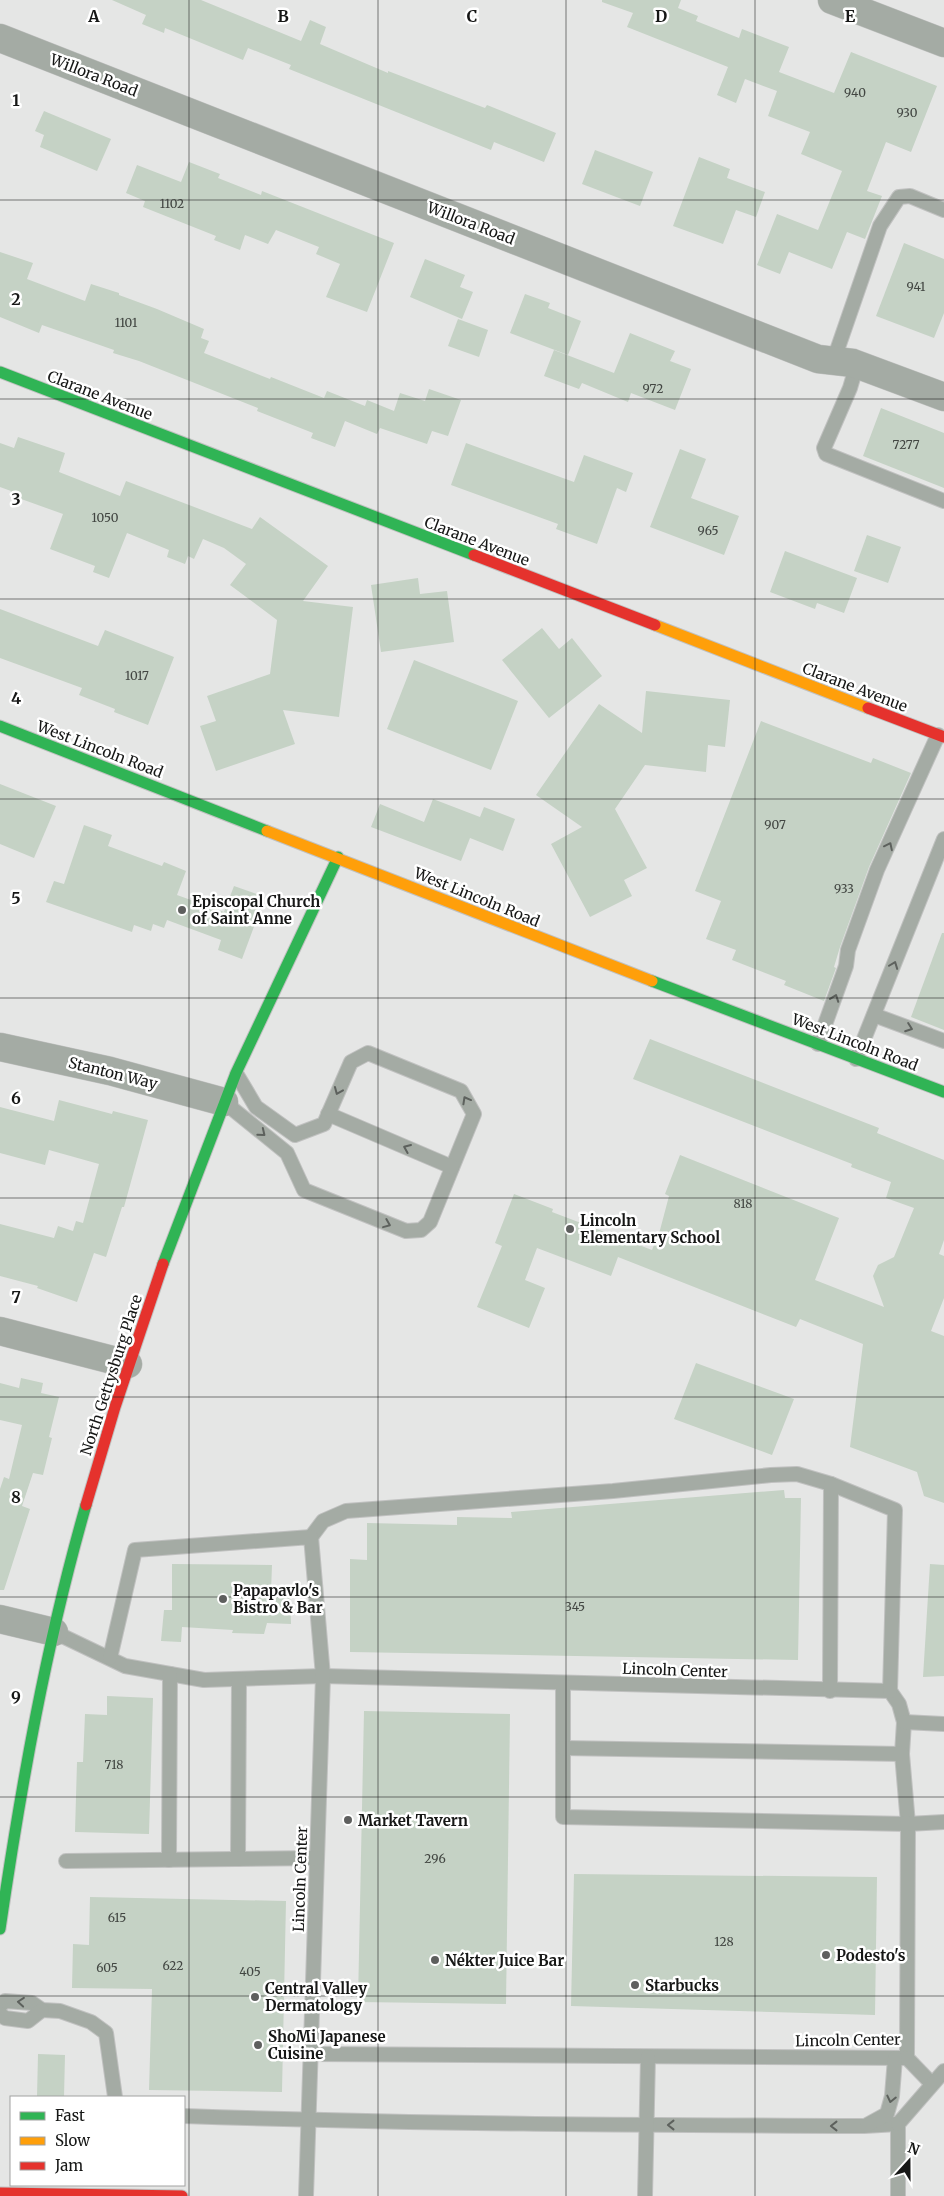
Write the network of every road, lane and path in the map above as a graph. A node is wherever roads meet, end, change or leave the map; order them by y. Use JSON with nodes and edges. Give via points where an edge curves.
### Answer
{"nodes":[{"id":1,"x":832,"y":0,"type":"edge"},
{"id":2,"x":0,"y":38,"type":"edge"},
{"id":3,"x":944,"y":43,"type":"edge"},
{"id":4,"x":944,"y":210,"type":"edge"},
{"id":5,"x":845,"y":363,"type":"junction"},
{"id":6,"x":0,"y":372,"type":"edge"},
{"id":7,"x":944,"y":397,"type":"edge"},
{"id":8,"x":944,"y":501,"type":"edge"},
{"id":9,"x":0,"y":726,"type":"edge"},
{"id":10,"x":941,"y":736,"type":"edge"},
{"id":11,"x":944,"y":839,"type":"edge"},
{"id":12,"x":338,"y":857,"type":"junction"},
{"id":13,"x":874,"y":1015,"type":"junction"},
{"id":14,"x":944,"y":1041,"type":"edge"},
{"id":15,"x":818,"y":1044,"type":"junction"},
{"id":16,"x":0,"y":1047,"type":"edge"},
{"id":17,"x":856,"y":1059,"type":"junction"},
{"id":18,"x":236,"y":1075,"type":"junction"},
{"id":19,"x":944,"y":1092,"type":"edge"},
{"id":20,"x":224,"y":1102,"type":"junction"},
{"id":21,"x":328,"y":1114,"type":"junction"},
{"id":22,"x":452,"y":1167,"type":"junction"},
{"id":23,"x":0,"y":1331,"type":"edge"},
{"id":24,"x":128,"y":1364,"type":"junction"},
{"id":25,"x":831,"y":1484,"type":"junction"},
{"id":26,"x":311,"y":1537,"type":"junction"},
{"id":27,"x":0,"y":1619,"type":"edge"},
{"id":28,"x":54,"y":1632,"type":"junction"},
{"id":29,"x":110,"y":1658,"type":"junction"},
{"id":30,"x":170,"y":1674,"type":"junction"},
{"id":31,"x":322,"y":1676,"type":"junction"},
{"id":32,"x":239,"y":1679,"type":"junction"},
{"id":33,"x":563,"y":1683,"type":"junction"},
{"id":34,"x":830,"y":1691,"type":"junction"},
{"id":35,"x":890,"y":1692,"type":"junction"},
{"id":36,"x":904,"y":1722,"type":"junction"},
{"id":37,"x":944,"y":1724,"type":"edge"},
{"id":38,"x":563,"y":1748,"type":"junction"},
{"id":39,"x":902,"y":1754,"type":"junction"},
{"id":40,"x":944,"y":1822,"type":"edge"},
{"id":41,"x":908,"y":1824,"type":"junction"},
{"id":42,"x":317,"y":1858,"type":"junction"},
{"id":43,"x":238,"y":1859,"type":"junction"},
{"id":44,"x":169,"y":1860,"type":"junction"},
{"id":45,"x":66,"y":1861,"type":"dead end"},
{"id":46,"x":1,"y":1908,"type":"edge"},
{"id":47,"x":0,"y":1929,"type":"edge"},
{"id":48,"x":0,"y":2006,"type":"edge"},
{"id":49,"x":42,"y":2010,"type":"junction"},
{"id":50,"x":0,"y":2014,"type":"edge"},
{"id":51,"x":310,"y":2054,"type":"junction"},
{"id":52,"x":648,"y":2057,"type":"junction"},
{"id":53,"x":901,"y":2058,"type":"junction"},
{"id":54,"x":944,"y":2071,"type":"edge"},
{"id":55,"x":932,"y":2084,"type":"junction"},
{"id":56,"x":115,"y":2096,"type":"edge"},
{"id":57,"x":185,"y":2116,"type":"edge"},
{"id":58,"x":308,"y":2120,"type":"junction"},
{"id":59,"x":898,"y":2124,"type":"junction"},
{"id":60,"x":646,"y":2125,"type":"junction"},
{"id":61,"x":864,"y":2126,"type":"junction"},
{"id":62,"x":0,"y":2193,"type":"edge"},
{"id":63,"x":182,"y":2196,"type":"edge"},
{"id":64,"x":306,"y":2196,"type":"edge"},
{"id":65,"x":645,"y":2196,"type":"edge"},
{"id":66,"x":898,"y":2196,"type":"edge"}],
"edges":[{"from":1,"to":3,"type":"street"},
{"from":2,"to":5,"type":"street","name":"Willora Road","via":[[809,355]]},
{"from":4,"to":5,"type":"lane","via":[[910,196],[899,197],[880,226]]},
{"from":5,"to":7,"type":"street","name":"Willora Road"},
{"from":5,"to":8,"type":"lane","via":[[850,388],[824,448],[826,454]]},
{"from":6,"to":10,"type":"street","name":"Clarane Avenue"},
{"from":9,"to":12,"type":"street","name":"West Lincoln Road"},
{"from":15,"to":10,"type":"lane","one_way":true,"via":[[877,870]]},
{"from":13,"to":11,"type":"lane","one_way":true},
{"from":12,"to":15,"type":"street","name":"West Lincoln Road","via":[[564,948]]},
{"from":12,"to":18,"type":"street","name":"North Gettysburg Place"},
{"from":13,"to":14,"type":"lane","one_way":true},
{"from":13,"to":17,"type":"lane"},
{"from":15,"to":17,"type":"street","name":"West Lincoln Road"},
{"from":16,"to":20,"type":"street","name":"Stanton Way","via":[[110,1071]]},
{"from":17,"to":19,"type":"street","name":"West Lincoln Road"},
{"from":18,"to":20,"type":"street","name":"North Gettysburg Place"},
{"from":18,"to":21,"type":"lane","via":[[256,1107],[295,1135],[324,1124]]},
{"from":20,"to":22,"type":"lane","one_way":true,"via":[[287,1153],[304,1190],[406,1231],[421,1230],[430,1222]]},
{"from":20,"to":24,"type":"street","name":"North Gettysburg Place"},
{"from":22,"to":21,"type":"lane","one_way":true},
{"from":22,"to":21,"type":"lane","one_way":true,"via":[[474,1114],[462,1091],[368,1053],[351,1062]]},
{"from":23,"to":24,"type":"street"},
{"from":24,"to":28,"type":"street","name":"North Gettysburg Place","via":[[91,1484]]},
{"from":25,"to":26,"type":"lane","via":[[798,1474],[771,1475],[613,1491],[346,1511],[323,1521]]},
{"from":25,"to":34,"type":"lane"},
{"from":25,"to":35,"type":"lane","via":[[895,1510]]},
{"from":26,"to":29,"type":"lane","via":[[135,1550]]},
{"from":26,"to":31,"type":"lane"},
{"from":27,"to":28,"type":"street"},
{"from":28,"to":29,"type":"lane","name":"Lincoln Center"},
{"from":28,"to":46,"type":"street","name":"North Gettysburg Place","via":[[28,1754]]},
{"from":29,"to":30,"type":"lane","name":"Lincoln Center","via":[[125,1666]]},
{"from":30,"to":32,"type":"lane","name":"Lincoln Center","via":[[204,1680]]},
{"from":30,"to":44,"type":"lane"},
{"from":31,"to":32,"type":"lane","name":"Lincoln Center"},
{"from":31,"to":33,"type":"lane","name":"Lincoln Center"},
{"from":31,"to":42,"type":"lane","name":"Lincoln Center"},
{"from":32,"to":43,"type":"lane"},
{"from":33,"to":34,"type":"lane","name":"Lincoln Center"},
{"from":33,"to":38,"type":"lane"},
{"from":34,"to":35,"type":"lane","name":"Lincoln Center"},
{"from":35,"to":36,"type":"lane","name":"Lincoln Center","via":[[899,1704]]},
{"from":36,"to":37,"type":"lane"},
{"from":36,"to":39,"type":"lane","name":"Lincoln Center"},
{"from":38,"to":39,"type":"lane"},
{"from":38,"to":41,"type":"lane","via":[[563,1817]]},
{"from":39,"to":41,"type":"lane","name":"Lincoln Center"},
{"from":40,"to":41,"type":"lane"},
{"from":41,"to":53,"type":"lane","name":"Lincoln Center"},
{"from":42,"to":43,"type":"lane"},
{"from":42,"to":51,"type":"lane","name":"Lincoln Center"},
{"from":43,"to":44,"type":"lane"},
{"from":44,"to":45,"type":"lane"},
{"from":46,"to":47,"type":"street","name":"North Gettysburg Place"},
{"from":49,"to":48,"type":"lane","one_way":true,"via":[[32,2003],[6,2001]]},
{"from":49,"to":50,"type":"lane","via":[[28,2021],[5,2018]]},
{"from":49,"to":56,"type":"lane","via":[[60,2011],[91,2022],[106,2033]]},
{"from":51,"to":52,"type":"lane","name":"Lincoln Center"},
{"from":51,"to":58,"type":"lane","name":"Lincoln Center"},
{"from":52,"to":53,"type":"lane","name":"Lincoln Center"},
{"from":52,"to":60,"type":"lane"},
{"from":53,"to":55,"type":"lane"},
{"from":53,"to":61,"type":"lane","one_way":true,"via":[[887,2114]]},
{"from":54,"to":55,"type":"lane"},
{"from":55,"to":59,"type":"lane"},
{"from":57,"to":58,"type":"lane"},
{"from":58,"to":60,"type":"lane"},
{"from":58,"to":64,"type":"lane","name":"Lincoln Center"},
{"from":59,"to":61,"type":"lane"},
{"from":59,"to":66,"type":"lane"},
{"from":61,"to":60,"type":"lane","one_way":true},
{"from":60,"to":65,"type":"lane"},
{"from":62,"to":63,"type":"street"}]}
